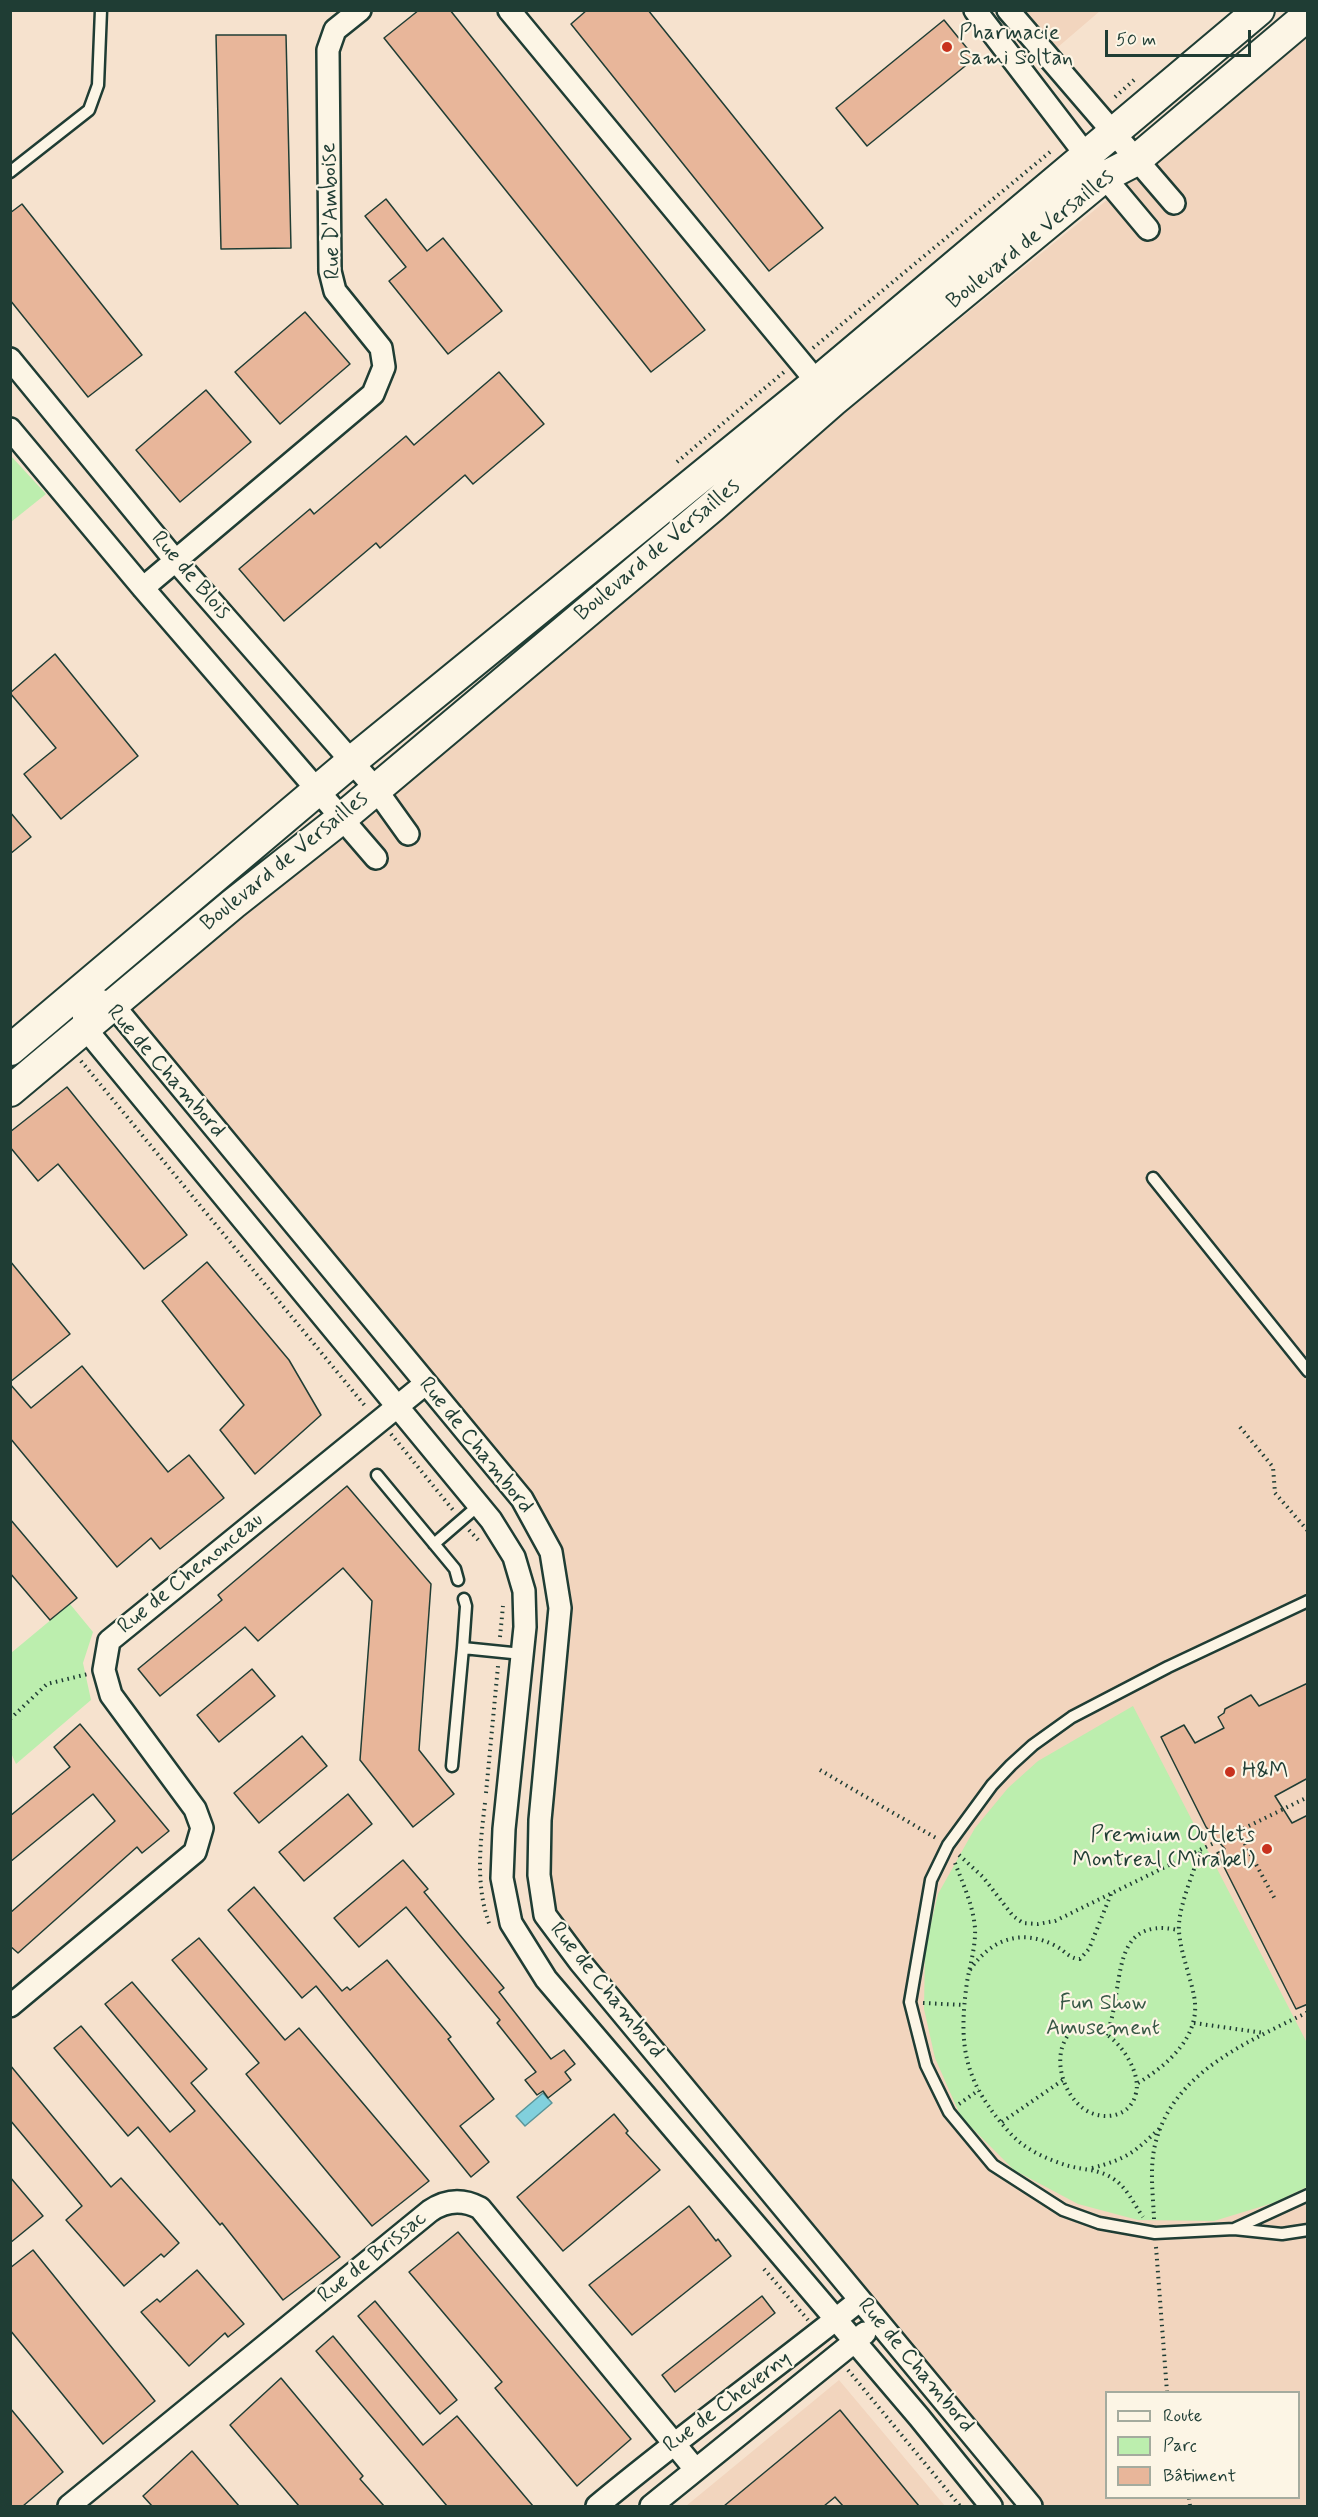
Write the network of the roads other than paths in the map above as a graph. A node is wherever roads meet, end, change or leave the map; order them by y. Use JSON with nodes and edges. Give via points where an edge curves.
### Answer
{"nodes":[{"id":1,"x":101,"y":10,"type":"edge"},
{"id":2,"x":360,"y":10,"type":"edge"},
{"id":3,"x":509,"y":10,"type":"edge"},
{"id":4,"x":975,"y":10,"type":"edge"},
{"id":5,"x":1008,"y":10,"type":"edge"},
{"id":6,"x":1259,"y":10,"type":"edge"},
{"id":7,"x":1308,"y":15,"type":"edge"},
{"id":8,"x":1113,"y":132,"type":"junction"},
{"id":9,"x":1135,"y":161,"type":"junction"},
{"id":10,"x":1095,"y":166,"type":"junction"},
{"id":11,"x":10,"y":172,"type":"edge"},
{"id":12,"x":1174,"y":203,"type":"dead end"},
{"id":13,"x":1148,"y":229,"type":"dead end"},
{"id":14,"x":10,"y":359,"type":"edge"},
{"id":15,"x":817,"y":382,"type":"junction"},
{"id":16,"x":10,"y":429,"type":"edge"},
{"id":17,"x":175,"y":560,"type":"junction"},
{"id":18,"x":143,"y":588,"type":"junction"},
{"id":19,"x":351,"y":762,"type":"junction"},
{"id":20,"x":375,"y":788,"type":"junction"},
{"id":21,"x":318,"y":791,"type":"junction"},
{"id":22,"x":342,"y":818,"type":"junction"},
{"id":23,"x":408,"y":834,"type":"dead end"},
{"id":24,"x":376,"y":858,"type":"dead end"},
{"id":25,"x":80,"y":992,"type":"junction"},
{"id":26,"x":113,"y":1005,"type":"junction"},
{"id":27,"x":85,"y":1028,"type":"junction"},
{"id":28,"x":10,"y":1050,"type":"edge"},
{"id":29,"x":10,"y":1090,"type":"edge"},
{"id":30,"x":1153,"y":1178,"type":"dead end"},
{"id":31,"x":1308,"y":1371,"type":"edge"},
{"id":32,"x":425,"y":1384,"type":"junction"},
{"id":33,"x":395,"y":1406,"type":"junction"},
{"id":34,"x":377,"y":1475,"type":"dead end"},
{"id":35,"x":479,"y":1505,"type":"junction"},
{"id":36,"x":434,"y":1544,"type":"junction"},
{"id":37,"x":458,"y":1580,"type":"dead end"},
{"id":38,"x":464,"y":1599,"type":"dead end"},
{"id":39,"x":1308,"y":1600,"type":"edge"},
{"id":40,"x":463,"y":1648,"type":"junction"},
{"id":41,"x":522,"y":1654,"type":"junction"},
{"id":42,"x":452,"y":1766,"type":"dead end"},
{"id":43,"x":10,"y":2006,"type":"edge"},
{"id":44,"x":1308,"y":2195,"type":"edge"},
{"id":45,"x":1234,"y":2229,"type":"junction"},
{"id":46,"x":1308,"y":2230,"type":"edge"},
{"id":47,"x":860,"y":2300,"type":"junction"},
{"id":48,"x":836,"y":2319,"type":"junction"},
{"id":49,"x":878,"y":2322,"type":"junction"},
{"id":50,"x":855,"y":2341,"type":"junction"},
{"id":51,"x":673,"y":2442,"type":"junction"},
{"id":52,"x":695,"y":2469,"type":"junction"},
{"id":53,"x":69,"y":2506,"type":"edge"},
{"id":54,"x":597,"y":2506,"type":"edge"},
{"id":55,"x":651,"y":2506,"type":"edge"},
{"id":56,"x":992,"y":2506,"type":"edge"},
{"id":57,"x":1031,"y":2506,"type":"edge"}],
"edges":[{"from":1,"to":11,"type":"lane","via":[[98,85],[89,110]]},
{"from":2,"to":17,"type":"street","name":"Rue D'Amboise","via":[[335,30],[328,51],[330,271],[335,291],[381,348],[384,367],[373,394]]},
{"from":3,"to":15,"type":"street"},
{"from":4,"to":10,"type":"street"},
{"from":5,"to":8,"type":"street"},
{"from":6,"to":8,"type":"street","name":"Boulevard de Versailles"},
{"from":7,"to":9,"type":"street","name":"Boulevard de Versailles"},
{"from":8,"to":9,"type":"street"},
{"from":8,"to":10,"type":"street","name":"Boulevard de Versailles"},
{"from":9,"to":10,"type":"street","name":"Boulevard de Versailles"},
{"from":9,"to":12,"type":"street"},
{"from":10,"to":13,"type":"street"},
{"from":10,"to":15,"type":"street","name":"Boulevard de Versailles"},
{"from":10,"to":20,"type":"street","name":"Boulevard de Versailles","via":[[712,507]]},
{"from":14,"to":17,"type":"street","name":"Rue de Blois"},
{"from":15,"to":19,"type":"street","name":"Boulevard de Versailles"},
{"from":16,"to":18,"type":"street","name":"Rue de Blois"},
{"from":17,"to":18,"type":"street","name":"Rue D'Amboise"},
{"from":17,"to":19,"type":"street","name":"Rue de Blois"},
{"from":18,"to":21,"type":"street","name":"Rue de Blois"},
{"from":19,"to":20,"type":"street","name":"Rue de Blois"},
{"from":19,"to":21,"type":"street","name":"Boulevard de Versailles"},
{"from":20,"to":22,"type":"street","name":"Boulevard de Versailles"},
{"from":20,"to":23,"type":"street","name":"Rue de Blois"},
{"from":21,"to":22,"type":"street","name":"Rue de Blois"},
{"from":21,"to":25,"type":"street","name":"Boulevard de Versailles"},
{"from":22,"to":24,"type":"street","name":"Rue de Blois"},
{"from":22,"to":26,"type":"street","name":"Boulevard de Versailles"},
{"from":25,"to":26,"type":"street","name":"Rue de Chambord"},
{"from":25,"to":27,"type":"street","name":"Rue de Chambord"},
{"from":25,"to":28,"type":"street","name":"Boulevard de Versailles"},
{"from":26,"to":27,"type":"street","name":"Boulevard de Versailles"},
{"from":26,"to":32,"type":"street","name":"Rue de Chambord"},
{"from":27,"to":29,"type":"street","name":"Boulevard de Versailles"},
{"from":27,"to":33,"type":"street","name":"Rue de Chambord"},
{"from":30,"to":31,"type":"lane"},
{"from":32,"to":33,"type":"street","name":"Rue de Chenonceau"},
{"from":32,"to":47,"type":"street","name":"Rue de Chambord","via":[[522,1499],[551,1552],[560,1608],[540,1820],[539,1875],[545,1915]]},
{"from":33,"to":35,"type":"street","name":"Rue de Chambord"},
{"from":33,"to":43,"type":"street","name":"Rue de Chenonceau","via":[[109,1641],[104,1670],[111,1695],[195,1809],[202,1828],[195,1852]]},
{"from":34,"to":36,"type":"lane"},
{"from":35,"to":36,"type":"lane"},
{"from":35,"to":41,"type":"street","name":"Rue de Chambord","via":[[514,1557],[521,1579],[525,1618]]},
{"from":36,"to":37,"type":"lane","via":[[455,1569]]},
{"from":38,"to":40,"type":"lane"},
{"from":39,"to":45,"type":"lane","via":[[1072,1717],[1033,1745],[992,1785],[948,1845],[931,1880],[910,2002],[926,2065],[948,2112],[993,2165],[1063,2210],[1099,2223],[1155,2233]]},
{"from":40,"to":41,"type":"lane"},
{"from":40,"to":42,"type":"lane"},
{"from":41,"to":48,"type":"street","name":"Rue de Chambord","via":[[502,1878],[511,1923],[546,1978]]},
{"from":44,"to":45,"type":"lane"},
{"from":45,"to":46,"type":"lane","via":[[1282,2234]]},
{"from":47,"to":48,"type":"street","name":"Rue de Cheverny"},
{"from":47,"to":49,"type":"street","name":"Rue de Chambord"},
{"from":48,"to":50,"type":"street","name":"Rue de Chambord"},
{"from":48,"to":51,"type":"street","name":"Rue de Cheverny"},
{"from":49,"to":50,"type":"street","name":"Rue de Cheverny"},
{"from":49,"to":57,"type":"street","name":"Rue de Chambord"},
{"from":50,"to":52,"type":"street","name":"Rue de Cheverny"},
{"from":50,"to":56,"type":"street","name":"Rue de Chambord"},
{"from":51,"to":52,"type":"street","name":"Rue de Brissac"},
{"from":51,"to":53,"type":"street","name":"Rue de Brissac","via":[[480,2208],[454,2202],[430,2211]]},
{"from":51,"to":54,"type":"street","name":"Rue de Cheverny"},
{"from":52,"to":55,"type":"street","name":"Rue de Cheverny"}]}
